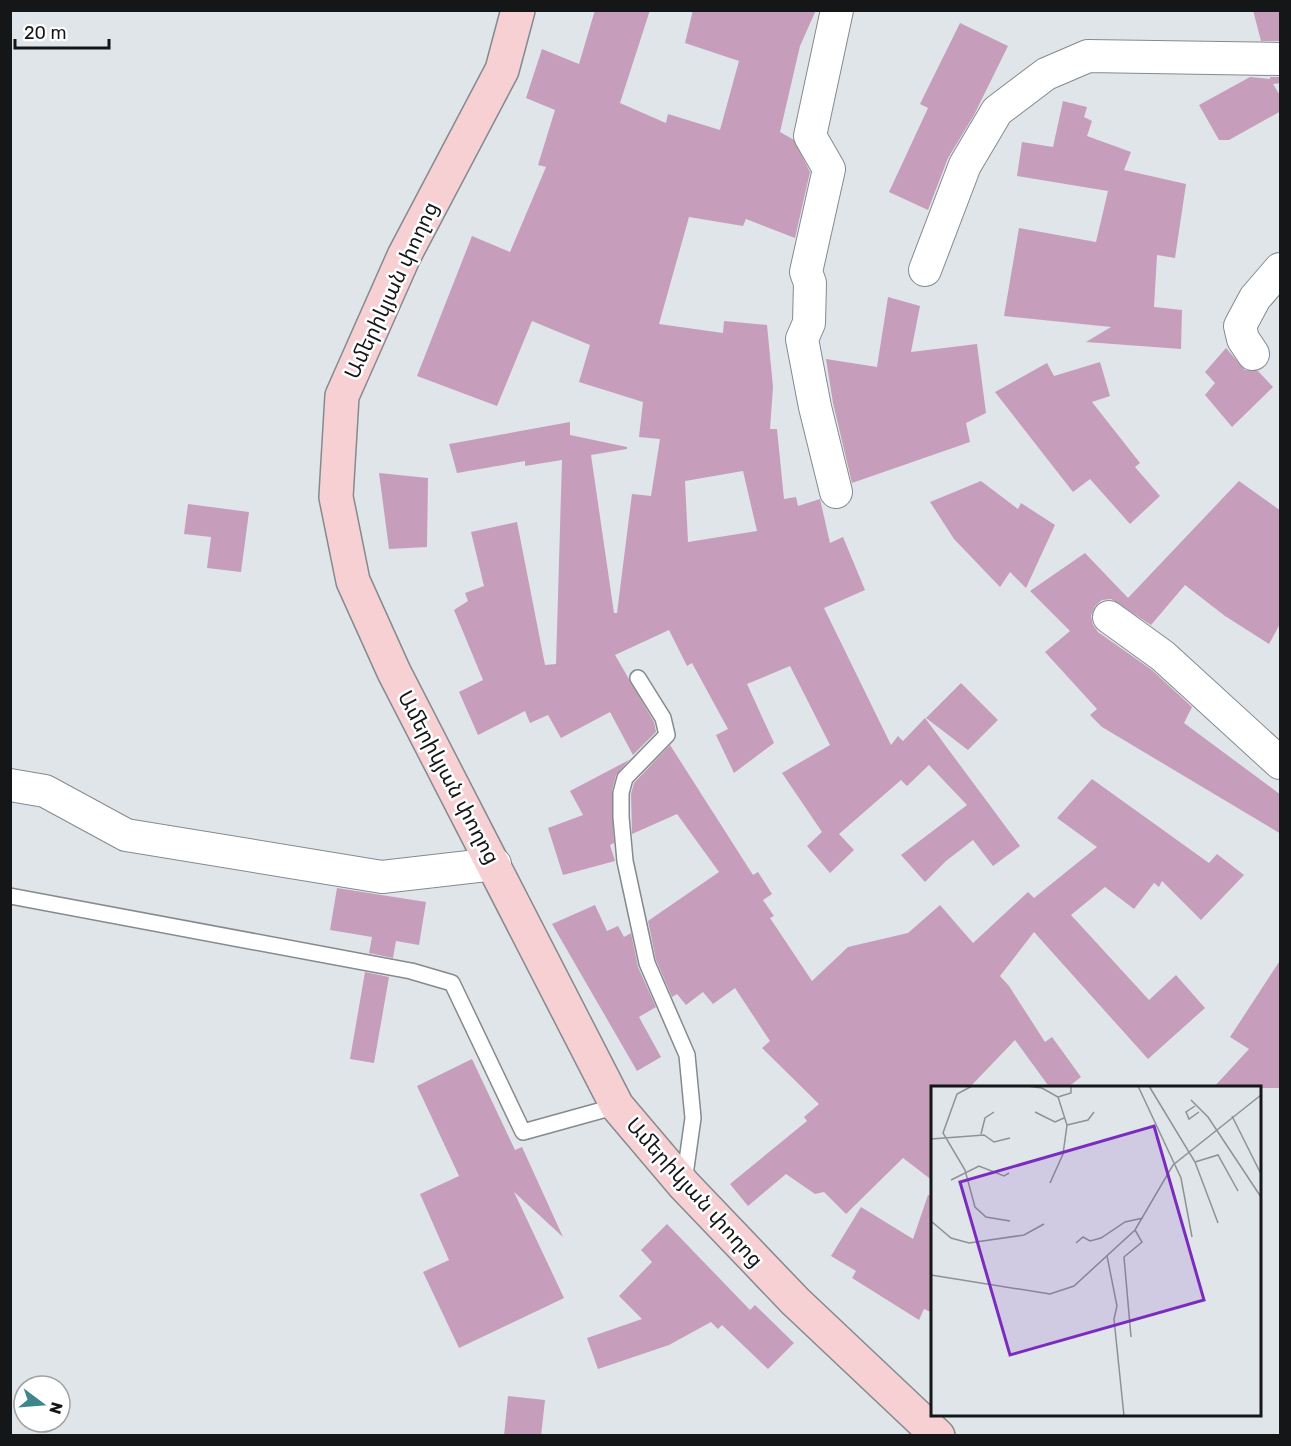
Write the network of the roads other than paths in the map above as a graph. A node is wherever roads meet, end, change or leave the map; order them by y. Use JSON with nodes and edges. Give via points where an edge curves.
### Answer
{"nodes":[{"id":1,"x":518,"y":10,"type":"edge"},
{"id":2,"x":837,"y":10,"type":"edge"},
{"id":3,"x":1281,"y":59,"type":"edge"},
{"id":4,"x":925,"y":270,"type":"dead end"},
{"id":5,"x":1281,"y":270,"type":"edge"},
{"id":6,"x":1253,"y":354,"type":"dead end"},
{"id":7,"x":836,"y":492,"type":"dead end"},
{"id":8,"x":1109,"y":617,"type":"dead end"},
{"id":9,"x":639,"y":678,"type":"dead end"},
{"id":10,"x":1281,"y":763,"type":"edge"},
{"id":11,"x":10,"y":785,"type":"edge"},
{"id":12,"x":495,"y":864,"type":"junction"},
{"id":13,"x":10,"y":896,"type":"edge"},
{"id":14,"x":616,"y":1106,"type":"junction"},
{"id":15,"x":684,"y":1185,"type":"junction"},
{"id":16,"x":938,"y":1436,"type":"edge"}],
"edges":[{"from":1,"to":12,"type":"street","name":"Ամերիկյան փողոց","via":[[502,70],[404,256],[342,396],[336,497],[353,581],[394,672]]},
{"from":2,"to":7,"type":"street","via":[[810,136],[829,169],[806,272],[810,283],[809,323],[802,339]]},
{"from":3,"to":4,"type":"street","via":[[1088,56],[1046,74],[997,111],[965,165]]},
{"from":5,"to":6,"type":"street","via":[[1255,298],[1240,326]]},
{"from":8,"to":10,"type":"street","via":[[1163,656]]},
{"from":9,"to":15,"type":"lane","via":[[663,718],[667,735],[625,778],[621,793],[625,861],[647,963],[687,1055],[693,1118]]},
{"from":11,"to":12,"type":"street","via":[[45,791],[126,835],[382,877]]},
{"from":12,"to":14,"type":"street","name":"Ամերիկյան փողոց"},
{"from":13,"to":14,"type":"lane","via":[[452,983],[523,1132]]},
{"from":14,"to":15,"type":"street","name":"Ամերիկյան փողոց"},
{"from":15,"to":16,"type":"street","name":"Ամերիկյան փողոց","via":[[795,1301]]}]}
